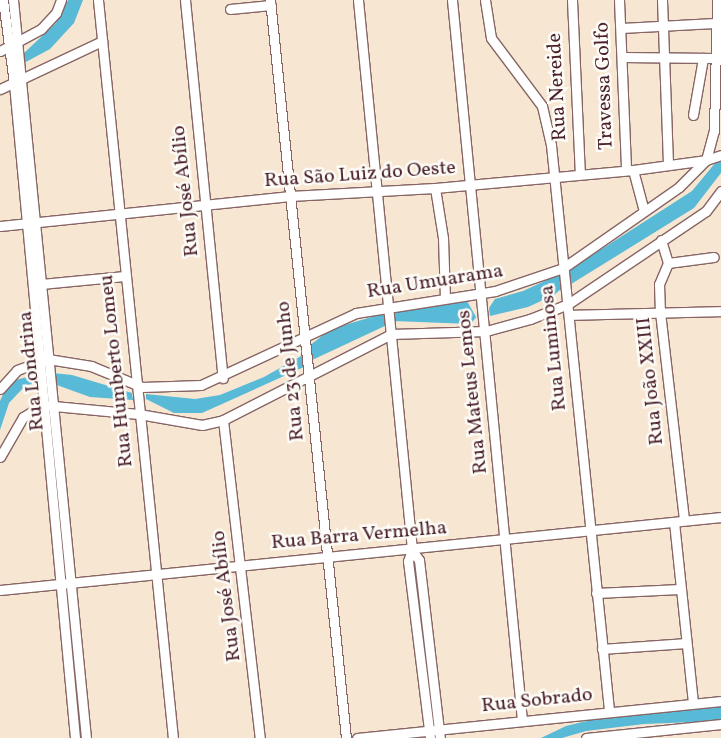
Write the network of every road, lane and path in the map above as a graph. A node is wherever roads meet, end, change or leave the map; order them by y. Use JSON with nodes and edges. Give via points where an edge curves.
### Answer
{"nodes":[{"id":1,"x":4,"y":0,"type":"edge"},
{"id":2,"x":13,"y":0,"type":"edge"},
{"id":3,"x":61,"y":0,"type":"edge"},
{"id":4,"x":98,"y":0,"type":"edge"},
{"id":5,"x":185,"y":0,"type":"edge"},
{"id":6,"x":358,"y":0,"type":"edge"},
{"id":7,"x":452,"y":0,"type":"edge"},
{"id":8,"x":485,"y":0,"type":"edge"},
{"id":9,"x":572,"y":0,"type":"edge"},
{"id":10,"x":619,"y":0,"type":"edge"},
{"id":11,"x":662,"y":0,"type":"edge"},
{"id":12,"x":717,"y":0,"type":"edge"},
{"id":13,"x":271,"y":3,"type":"edge"},
{"id":14,"x":230,"y":9,"type":"dead end"},
{"id":15,"x":715,"y":23,"type":"junction"},
{"id":16,"x":663,"y":26,"type":"junction"},
{"id":17,"x":620,"y":28,"type":"junction"},
{"id":18,"x":102,"y":40,"type":"junction"},
{"id":19,"x":19,"y":42,"type":"junction"},
{"id":20,"x":9,"y":46,"type":"junction"},
{"id":21,"x":0,"y":51,"type":"edge"},
{"id":22,"x":622,"y":57,"type":"junction"},
{"id":23,"x":664,"y":57,"type":"junction"},
{"id":24,"x":703,"y":58,"type":"junction"},
{"id":25,"x":714,"y":58,"type":"junction"},
{"id":26,"x":22,"y":78,"type":"junction"},
{"id":27,"x":14,"y":84,"type":"junction"},
{"id":28,"x":0,"y":89,"type":"edge"},
{"id":29,"x":694,"y":115,"type":"dead end"},
{"id":30,"x":721,"y":155,"type":"edge"},
{"id":31,"x":706,"y":160,"type":"junction"},
{"id":32,"x":668,"y":164,"type":"junction"},
{"id":33,"x":629,"y":170,"type":"junction"},
{"id":34,"x":580,"y":172,"type":"junction"},
{"id":35,"x":556,"y":176,"type":"junction"},
{"id":36,"x":469,"y":185,"type":"junction"},
{"id":37,"x":435,"y":188,"type":"junction"},
{"id":38,"x":378,"y":191,"type":"junction"},
{"id":39,"x":721,"y":191,"type":"edge"},
{"id":40,"x":290,"y":196,"type":"junction"},
{"id":41,"x":206,"y":207,"type":"junction"},
{"id":42,"x":644,"y":211,"type":"junction"},
{"id":43,"x":118,"y":215,"type":"junction"},
{"id":44,"x":30,"y":223,"type":"junction"},
{"id":45,"x":0,"y":226,"type":"edge"},
{"id":46,"x":660,"y":240,"type":"junction"},
{"id":47,"x":714,"y":257,"type":"dead end"},
{"id":48,"x":668,"y":263,"type":"junction"},
{"id":49,"x":563,"y":268,"type":"junction"},
{"id":50,"x":124,"y":276,"type":"junction"},
{"id":51,"x":41,"y":284,"type":"junction"},
{"id":52,"x":480,"y":294,"type":"junction"},
{"id":53,"x":445,"y":297,"type":"junction"},
{"id":54,"x":568,"y":304,"type":"junction"},
{"id":55,"x":389,"y":306,"type":"junction"},
{"id":56,"x":721,"y":311,"type":"edge"},
{"id":57,"x":660,"y":312,"type":"junction"},
{"id":58,"x":570,"y":315,"type":"junction"},
{"id":59,"x":486,"y":331,"type":"junction"},
{"id":60,"x":391,"y":334,"type":"junction"},
{"id":61,"x":305,"y":338,"type":"junction"},
{"id":62,"x":48,"y":359,"type":"junction"},
{"id":63,"x":38,"y":361,"type":"junction"},
{"id":64,"x":309,"y":375,"type":"junction"},
{"id":65,"x":223,"y":378,"type":"junction"},
{"id":66,"x":136,"y":384,"type":"junction"},
{"id":67,"x":0,"y":389,"type":"edge"},
{"id":68,"x":48,"y":406,"type":"junction"},
{"id":69,"x":139,"y":414,"type":"junction"},
{"id":70,"x":223,"y":420,"type":"junction"},
{"id":71,"x":0,"y":457,"type":"edge"},
{"id":72,"x":721,"y":517,"type":"edge"},
{"id":73,"x":684,"y":520,"type":"junction"},
{"id":74,"x":674,"y":522,"type":"junction"},
{"id":75,"x":589,"y":532,"type":"junction"},
{"id":76,"x":506,"y":538,"type":"junction"},
{"id":77,"x":412,"y":550,"type":"junction"},
{"id":78,"x":326,"y":556,"type":"junction"},
{"id":79,"x":241,"y":565,"type":"junction"},
{"id":80,"x":156,"y":573,"type":"junction"},
{"id":81,"x":66,"y":582,"type":"junction"},
{"id":82,"x":680,"y":589,"type":"junction"},
{"id":83,"x":0,"y":590,"type":"edge"},
{"id":84,"x":596,"y":593,"type":"junction"},
{"id":85,"x":686,"y":643,"type":"junction"},
{"id":86,"x":602,"y":649,"type":"junction"},
{"id":87,"x":721,"y":701,"type":"edge"},
{"id":88,"x":693,"y":703,"type":"junction"},
{"id":89,"x":609,"y":710,"type":"junction"},
{"id":90,"x":522,"y":720,"type":"junction"},
{"id":91,"x":721,"y":724,"type":"edge"},
{"id":92,"x":430,"y":734,"type":"edge"},
{"id":93,"x":440,"y":734,"type":"edge"},
{"id":94,"x":75,"y":738,"type":"edge"},
{"id":95,"x":86,"y":738,"type":"edge"},
{"id":96,"x":173,"y":738,"type":"edge"},
{"id":97,"x":260,"y":738,"type":"edge"},
{"id":98,"x":346,"y":738,"type":"edge"},
{"id":99,"x":357,"y":738,"type":"edge"},
{"id":100,"x":586,"y":738,"type":"edge"}],
"edges":[{"from":1,"to":20,"type":"street","name":"Rua Londrina"},
{"from":2,"to":19,"type":"street","name":"Rua Londrina"},
{"from":3,"to":19,"type":"street","via":[[52,18]]},
{"from":4,"to":18,"type":"street","name":"Rua Humberto Lomeu"},
{"from":5,"to":41,"type":"street","name":"Rua José Abílio"},
{"from":6,"to":38,"type":"street"},
{"from":7,"to":36,"type":"street","name":"Rua Mateus Lemos"},
{"from":8,"to":35,"type":"street","name":"Rua Luminosa","via":[[491,38],[544,112]]},
{"from":9,"to":34,"type":"street","name":"Rua Nereide"},
{"from":10,"to":17,"type":"street","name":"Travessa Golfo"},
{"from":11,"to":16,"type":"street"},
{"from":12,"to":15,"type":"street","name":"Rua Umuarama"},
{"from":13,"to":14,"type":"street"},
{"from":13,"to":40,"type":"street","name":"Rua 23 de Junho"},
{"from":15,"to":16,"type":"street"},
{"from":15,"to":25,"type":"street","name":"Rua Umuarama"},
{"from":16,"to":17,"type":"street"},
{"from":16,"to":23,"type":"street"},
{"from":17,"to":22,"type":"street","name":"Travessa Golfo"},
{"from":18,"to":26,"type":"street"},
{"from":18,"to":43,"type":"street","name":"Rua Humberto Lomeu"},
{"from":19,"to":20,"type":"street"},
{"from":19,"to":26,"type":"street","name":"Rua Londrina"},
{"from":20,"to":21,"type":"street"},
{"from":20,"to":27,"type":"street","name":"Rua Londrina"},
{"from":22,"to":23,"type":"street"},
{"from":22,"to":33,"type":"street","name":"Travessa Golfo"},
{"from":23,"to":24,"type":"street"},
{"from":23,"to":32,"type":"street"},
{"from":24,"to":25,"type":"street"},
{"from":24,"to":29,"type":"street"},
{"from":25,"to":31,"type":"street","name":"Rua Umuarama","via":[[714,131]]},
{"from":26,"to":27,"type":"street"},
{"from":26,"to":44,"type":"street","name":"Rua Londrina"},
{"from":27,"to":28,"type":"street"},
{"from":27,"to":44,"type":"street","name":"Rua Londrina"},
{"from":30,"to":31,"type":"street","name":"Rua São Luiz do Oeste"},
{"from":31,"to":32,"type":"street","name":"Rua São Luiz do Oeste"},
{"from":31,"to":42,"type":"street","name":"Rua Umuarama","via":[[690,179]]},
{"from":32,"to":33,"type":"street","name":"Rua São Luiz do Oeste"},
{"from":33,"to":34,"type":"street","name":"Rua São Luiz do Oeste"},
{"from":33,"to":42,"type":"street","name":"Travessa Golfo"},
{"from":34,"to":35,"type":"street","name":"Rua São Luiz do Oeste"},
{"from":35,"to":36,"type":"street","name":"Rua São Luiz do Oeste"},
{"from":35,"to":49,"type":"street","name":"Rua Luminosa"},
{"from":36,"to":37,"type":"street","name":"Rua São Luiz do Oeste"},
{"from":36,"to":52,"type":"street","name":"Rua Mateus Lemos"},
{"from":37,"to":38,"type":"street","name":"Rua São Luiz do Oeste"},
{"from":37,"to":53,"type":"street","via":[[443,238]]},
{"from":38,"to":40,"type":"street","name":"Rua São Luiz do Oeste"},
{"from":38,"to":55,"type":"street"},
{"from":39,"to":46,"type":"street","via":[[706,211]]},
{"from":40,"to":41,"type":"street","name":"Rua São Luiz do Oeste"},
{"from":40,"to":61,"type":"street","name":"Rua 23 de Junho"},
{"from":41,"to":43,"type":"street","name":"Rua São Luiz do Oeste"},
{"from":41,"to":65,"type":"street","name":"Rua José Abílio"},
{"from":42,"to":49,"type":"street","name":"Rua Umuarama"},
{"from":43,"to":44,"type":"street","name":"Rua São Luiz do Oeste"},
{"from":43,"to":50,"type":"street","name":"Rua Humberto Lomeu"},
{"from":44,"to":45,"type":"street","name":"Rua São Luiz do Oeste"},
{"from":44,"to":51,"type":"street","name":"Rua Londrina"},
{"from":44,"to":63,"type":"street","name":"Rua Londrina"},
{"from":46,"to":48,"type":"street"},
{"from":46,"to":54,"type":"street"},
{"from":47,"to":48,"type":"street"},
{"from":48,"to":57,"type":"street","name":"Rua João XXIII","via":[[659,284]]},
{"from":49,"to":52,"type":"street","name":"Rua Umuarama","via":[[518,286]]},
{"from":49,"to":54,"type":"street","name":"Rua Luminosa"},
{"from":50,"to":51,"type":"street"},
{"from":50,"to":66,"type":"street","name":"Rua Humberto Lomeu"},
{"from":51,"to":62,"type":"street","name":"Rua Londrina"},
{"from":52,"to":53,"type":"street","name":"Rua Umuarama"},
{"from":52,"to":59,"type":"street","name":"Rua Mateus Lemos"},
{"from":53,"to":55,"type":"street","name":"Rua Umuarama"},
{"from":54,"to":58,"type":"street","name":"Rua Luminosa"},
{"from":54,"to":59,"type":"street"},
{"from":55,"to":60,"type":"street"},
{"from":55,"to":61,"type":"street","name":"Rua Umuarama","via":[[356,313]]},
{"from":56,"to":57,"type":"street"},
{"from":57,"to":58,"type":"street"},
{"from":57,"to":73,"type":"street","name":"Rua João XXIII"},
{"from":58,"to":75,"type":"street","name":"Rua Luminosa"},
{"from":59,"to":60,"type":"street"},
{"from":59,"to":76,"type":"street","name":"Rua Mateus Lemos"},
{"from":60,"to":64,"type":"street"},
{"from":60,"to":77,"type":"street"},
{"from":61,"to":64,"type":"street","name":"Rua 23 de Junho"},
{"from":61,"to":65,"type":"street","name":"Rua Umuarama"},
{"from":62,"to":63,"type":"street","name":"Rua Umuarama"},
{"from":62,"to":66,"type":"street","name":"Rua Umuarama","via":[[91,366]]},
{"from":62,"to":68,"type":"street","name":"Rua Londrina"},
{"from":63,"to":67,"type":"street","name":"Rua Umuarama","via":[[17,370]]},
{"from":63,"to":68,"type":"street","name":"Rua Londrina"},
{"from":64,"to":70,"type":"street"},
{"from":64,"to":78,"type":"street","name":"Rua 23 de Junho"},
{"from":65,"to":66,"type":"street","name":"Rua Umuarama","via":[[200,385],[142,387]]},
{"from":66,"to":69,"type":"street","name":"Rua Humberto Lomeu"},
{"from":68,"to":69,"type":"street"},
{"from":68,"to":71,"type":"street","via":[[22,416]]},
{"from":68,"to":81,"type":"street","name":"Rua Londrina"},
{"from":69,"to":70,"type":"street","via":[[202,425]]},
{"from":69,"to":80,"type":"street","name":"Rua Humberto Lomeu"},
{"from":70,"to":79,"type":"street","name":"Rua José Abílio"},
{"from":72,"to":73,"type":"street","name":"Rua Barra Vermelha"},
{"from":73,"to":74,"type":"street","name":"Rua Barra Vermelha"},
{"from":74,"to":75,"type":"street","name":"Rua Barra Vermelha"},
{"from":74,"to":82,"type":"street"},
{"from":75,"to":76,"type":"street","name":"Rua Barra Vermelha"},
{"from":75,"to":84,"type":"street","name":"Rua Luminosa"},
{"from":76,"to":77,"type":"street","name":"Rua Barra Vermelha"},
{"from":76,"to":90,"type":"street","name":"Rua Mateus Lemos"},
{"from":77,"to":78,"type":"street","name":"Rua Barra Vermelha"},
{"from":77,"to":92,"type":"street","via":[[408,562]]},
{"from":77,"to":93,"type":"street","via":[[419,560]]},
{"from":78,"to":79,"type":"street","name":"Rua Barra Vermelha"},
{"from":78,"to":98,"type":"street","name":"Rua 23 de Junho"},
{"from":79,"to":80,"type":"street","name":"Rua Barra Vermelha"},
{"from":79,"to":97,"type":"street","name":"Rua José Abílio"},
{"from":80,"to":81,"type":"street","name":"Rua Barra Vermelha"},
{"from":80,"to":96,"type":"street","name":"Rua Humberto Lomeu"},
{"from":81,"to":83,"type":"street","name":"Rua Barra Vermelha"},
{"from":81,"to":94,"type":"street","name":"Rua Londrina"},
{"from":81,"to":95,"type":"street","name":"Rua Londrina"},
{"from":82,"to":84,"type":"street"},
{"from":82,"to":85,"type":"street"},
{"from":84,"to":86,"type":"street","name":"Rua Luminosa"},
{"from":85,"to":86,"type":"street"},
{"from":85,"to":88,"type":"street"},
{"from":86,"to":89,"type":"street","name":"Rua Luminosa"},
{"from":87,"to":88,"type":"street","name":"Rua Sobrado"},
{"from":88,"to":89,"type":"street","name":"Rua Sobrado"},
{"from":89,"to":90,"type":"street","name":"Rua Sobrado"},
{"from":90,"to":93,"type":"street","name":"Rua Sobrado"},
{"from":91,"to":100,"type":"street","name":"Rua Sobrado"},
{"from":92,"to":93,"type":"street","name":"Rua Sobrado"},
{"from":92,"to":99,"type":"street","name":"Rua Sobrado"}]}
